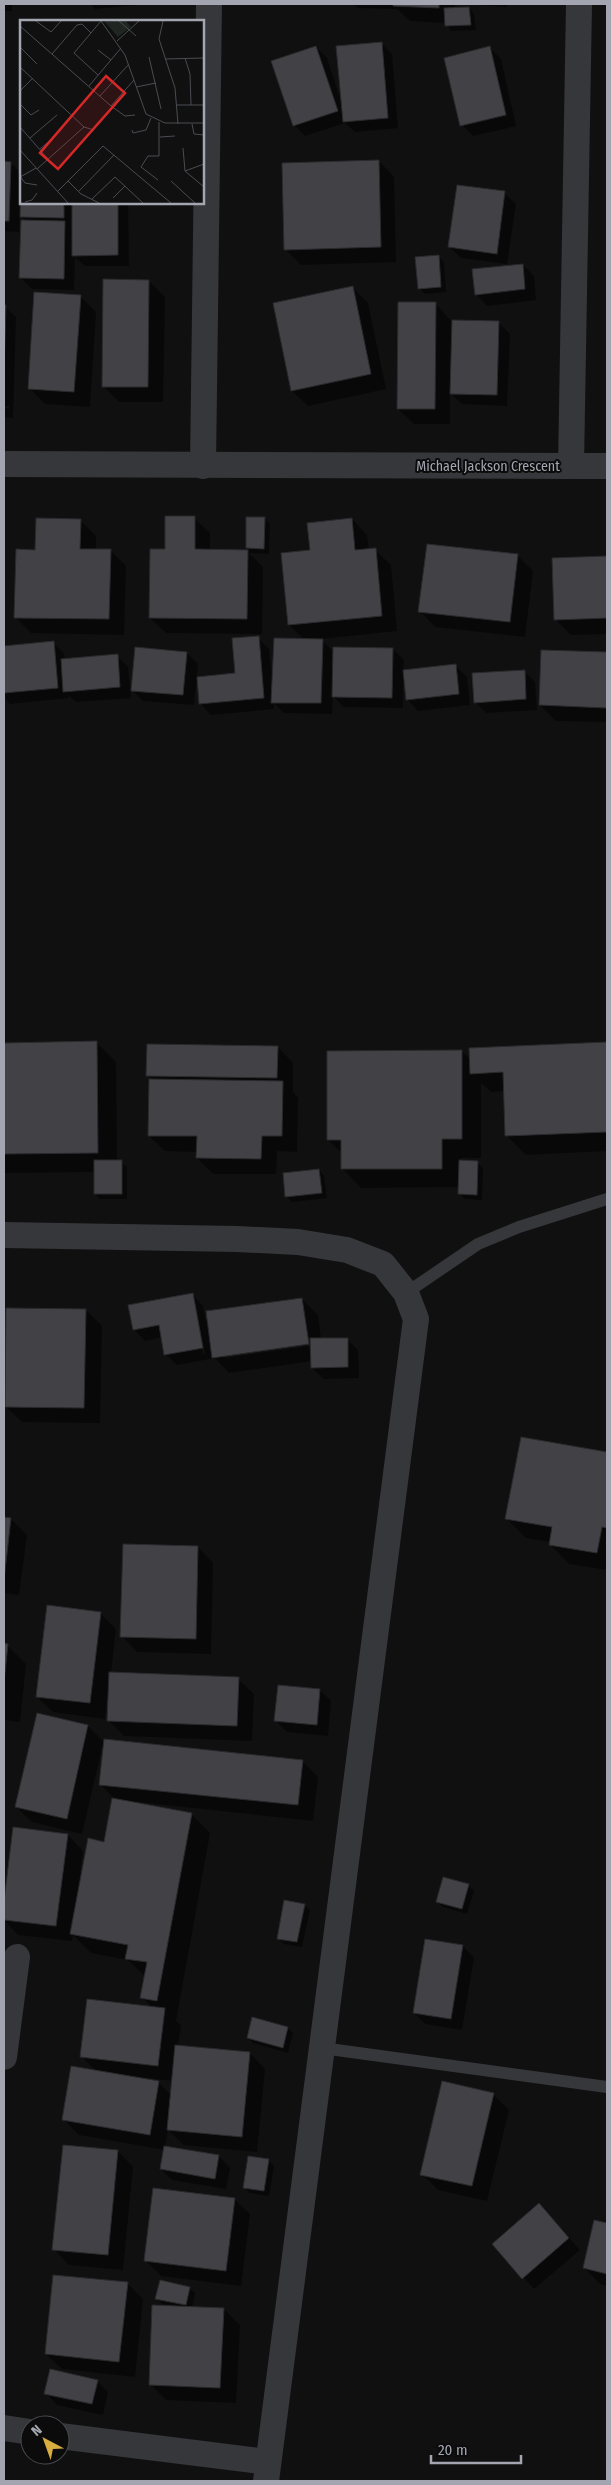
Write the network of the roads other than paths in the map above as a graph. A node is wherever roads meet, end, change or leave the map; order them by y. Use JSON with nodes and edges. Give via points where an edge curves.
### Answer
{"nodes":[{"id":1,"x":209,"y":4,"type":"edge"},
{"id":2,"x":579,"y":4,"type":"edge"},
{"id":3,"x":4,"y":464,"type":"edge"},
{"id":4,"x":202,"y":466,"type":"junction"},
{"id":5,"x":571,"y":466,"type":"junction"},
{"id":6,"x":607,"y":466,"type":"edge"},
{"id":7,"x":607,"y":1198,"type":"edge"},
{"id":8,"x":4,"y":1235,"type":"edge"},
{"id":9,"x":406,"y":1293,"type":"junction"},
{"id":10,"x":17,"y":1957,"type":"dead end"},
{"id":11,"x":322,"y":2048,"type":"junction"},
{"id":12,"x":4,"y":2056,"type":"edge"},
{"id":13,"x":607,"y":2087,"type":"edge"},
{"id":14,"x":4,"y":2428,"type":"edge"},
{"id":15,"x":20,"y":2430,"type":"edge"},
{"id":16,"x":70,"y":2438,"type":"edge"},
{"id":17,"x":267,"y":2472,"type":"edge"}],
"edges":[{"from":1,"to":4,"type":"street"},
{"from":2,"to":5,"type":"street","name":"Michael Jackson Crescent"},
{"from":3,"to":4,"type":"street","name":"Michael Jackson Crescent"},
{"from":4,"to":5,"type":"street","name":"Michael Jackson Crescent"},
{"from":5,"to":6,"type":"street"},
{"from":7,"to":9,"type":"lane","via":[[478,1244]]},
{"from":8,"to":9,"type":"street","via":[[298,1242],[347,1250],[383,1264]]},
{"from":9,"to":11,"type":"street","via":[[416,1319]]},
{"from":10,"to":12,"type":"street"},
{"from":11,"to":13,"type":"lane"},
{"from":11,"to":17,"type":"street"},
{"from":14,"to":15,"type":"street"},
{"from":16,"to":17,"type":"street"}]}
